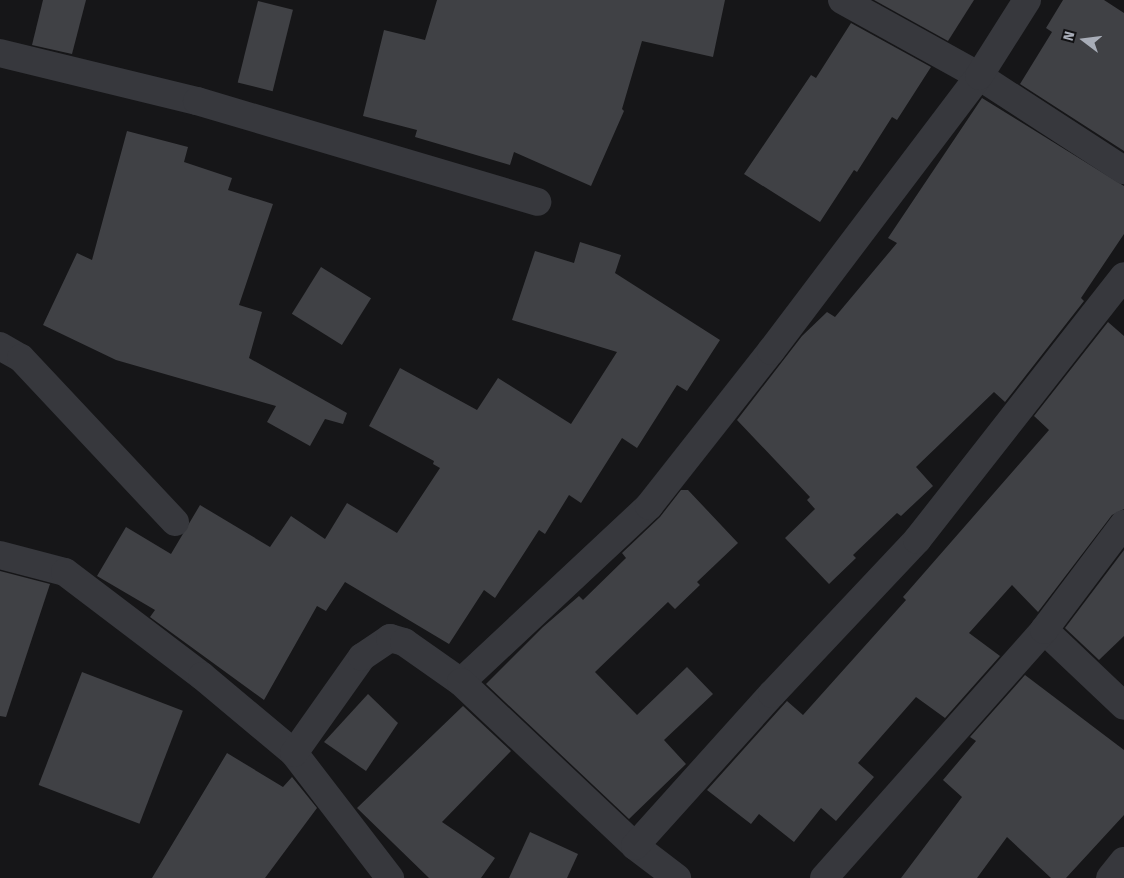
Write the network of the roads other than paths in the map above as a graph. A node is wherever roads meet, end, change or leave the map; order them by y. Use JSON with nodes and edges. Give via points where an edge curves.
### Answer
{"nodes":[{"id":1,"x":842,"y":0,"type":"edge"},
{"id":2,"x":1027,"y":0,"type":"edge"},
{"id":3,"x":0,"y":53,"type":"edge"},
{"id":4,"x":979,"y":76,"type":"junction"},
{"id":5,"x":1124,"y":170,"type":"edge"},
{"id":6,"x":537,"y":202,"type":"dead end"},
{"id":7,"x":1124,"y":276,"type":"edge"},
{"id":8,"x":0,"y":346,"type":"edge"},
{"id":9,"x":175,"y":522,"type":"dead end"},
{"id":10,"x":1124,"y":524,"type":"edge"},
{"id":11,"x":0,"y":554,"type":"edge"},
{"id":12,"x":1044,"y":630,"type":"junction"},
{"id":13,"x":461,"y":682,"type":"junction"},
{"id":14,"x":1124,"y":706,"type":"edge"},
{"id":15,"x":294,"y":753,"type":"junction"},
{"id":16,"x":635,"y":846,"type":"junction"},
{"id":17,"x":1124,"y":861,"type":"edge"},
{"id":18,"x":390,"y":878,"type":"edge"},
{"id":19,"x":678,"y":878,"type":"edge"},
{"id":20,"x":824,"y":878,"type":"edge"},
{"id":21,"x":1110,"y":878,"type":"edge"}],
"edges":[{"from":1,"to":4,"type":"street"},
{"from":2,"to":4,"type":"street"},
{"from":3,"to":6,"type":"street","via":[[197,101]]},
{"from":4,"to":5,"type":"street"},
{"from":4,"to":13,"type":"street","via":[[649,506]]},
{"from":7,"to":16,"type":"street","via":[[918,540],[772,694]]},
{"from":8,"to":9,"type":"street","via":[[21,358]]},
{"from":10,"to":12,"type":"street"},
{"from":11,"to":15,"type":"street","via":[[65,572],[202,676]]},
{"from":12,"to":14,"type":"street"},
{"from":12,"to":20,"type":"street"},
{"from":13,"to":15,"type":"street","via":[[404,642],[390,638],[362,657]]},
{"from":13,"to":16,"type":"street"},
{"from":15,"to":18,"type":"street"},
{"from":16,"to":19,"type":"street"},
{"from":17,"to":21,"type":"street"}]}
